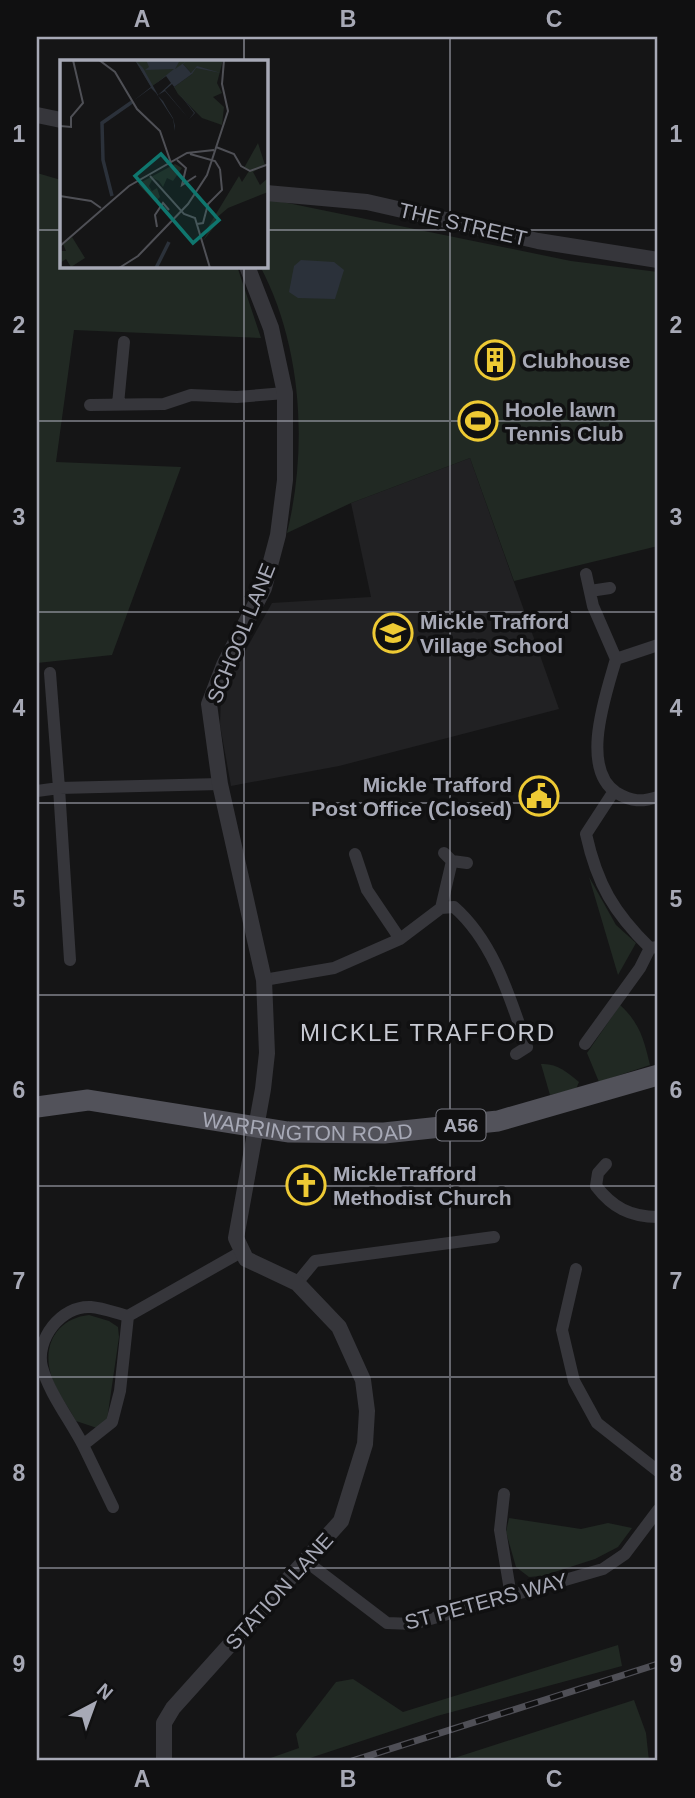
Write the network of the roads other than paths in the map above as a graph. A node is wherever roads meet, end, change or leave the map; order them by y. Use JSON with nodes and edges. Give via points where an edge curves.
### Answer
{"nodes":[{"id":1,"x":37,"y":115,"type":"edge"},
{"id":2,"x":60,"y":120,"type":"edge"},
{"id":3,"x":268,"y":193,"type":"edge"},
{"id":4,"x":658,"y":260,"type":"edge"},
{"id":5,"x":248,"y":268,"type":"edge"},
{"id":6,"x":124,"y":342,"type":"dead end"},
{"id":7,"x":285,"y":393,"type":"junction"},
{"id":8,"x":118,"y":404,"type":"junction"},
{"id":9,"x":90,"y":405,"type":"dead end"},
{"id":10,"x":586,"y":574,"type":"dead end"},
{"id":11,"x":610,"y":589,"type":"dead end"},
{"id":12,"x":590,"y":591,"type":"junction"},
{"id":13,"x":658,"y":645,"type":"edge"},
{"id":14,"x":616,"y":659,"type":"junction"},
{"id":15,"x":50,"y":673,"type":"dead end"},
{"id":16,"x":220,"y":784,"type":"junction"},
{"id":17,"x":59,"y":788,"type":"junction"},
{"id":18,"x":37,"y":791,"type":"edge"},
{"id":19,"x":614,"y":791,"type":"junction"},
{"id":20,"x":658,"y":797,"type":"edge"},
{"id":21,"x":355,"y":854,"type":"dead end"},
{"id":22,"x":467,"y":863,"type":"dead end"},
{"id":23,"x":441,"y":908,"type":"junction"},
{"id":24,"x":400,"y":939,"type":"junction"},
{"id":25,"x":654,"y":948,"type":"edge"},
{"id":26,"x":70,"y":960,"type":"dead end"},
{"id":27,"x":264,"y":980,"type":"junction"},
{"id":28,"x":585,"y":1044,"type":"dead end"},
{"id":29,"x":516,"y":1054,"type":"dead end"},
{"id":30,"x":658,"y":1075,"type":"edge"},
{"id":31,"x":37,"y":1107,"type":"edge"},
{"id":32,"x":258,"y":1127,"type":"junction"},
{"id":33,"x":607,"y":1164,"type":"dead end"},
{"id":34,"x":658,"y":1217,"type":"edge"},
{"id":35,"x":494,"y":1237,"type":"dead end"},
{"id":36,"x":240,"y":1252,"type":"junction"},
{"id":37,"x":576,"y":1269,"type":"dead end"},
{"id":38,"x":297,"y":1283,"type":"junction"},
{"id":39,"x":128,"y":1317,"type":"junction"},
{"id":40,"x":83,"y":1445,"type":"junction"},
{"id":41,"x":658,"y":1471,"type":"edge"},
{"id":42,"x":504,"y":1494,"type":"dead end"},
{"id":43,"x":113,"y":1507,"type":"dead end"},
{"id":44,"x":658,"y":1510,"type":"edge"},
{"id":45,"x":307,"y":1562,"type":"junction"},
{"id":46,"x":511,"y":1596,"type":"junction"},
{"id":47,"x":164,"y":1761,"type":"edge"}],
"edges":[{"from":1,"to":2,"type":"street"},
{"from":3,"to":4,"type":"street","name":"THE STREET","via":[[367,202],[550,243]]},
{"from":5,"to":7,"type":"street","name":"SCHOOL LANE","via":[[271,328]]},
{"from":6,"to":8,"type":"street"},
{"from":7,"to":8,"type":"street","via":[[191,395],[163,404]]},
{"from":7,"to":16,"type":"street","name":"SCHOOL LANE","via":[[285,481],[278,535],[264,588],[209,704]]},
{"from":8,"to":9,"type":"street"},
{"from":10,"to":12,"type":"street"},
{"from":11,"to":12,"type":"street"},
{"from":12,"to":14,"type":"street"},
{"from":13,"to":14,"type":"street"},
{"from":14,"to":19,"type":"street","via":[[603,705],[597,759]]},
{"from":15,"to":17,"type":"street"},
{"from":16,"to":17,"type":"street"},
{"from":16,"to":27,"type":"street","name":"SCHOOL LANE"},
{"from":17,"to":18,"type":"street"},
{"from":17,"to":26,"type":"street"},
{"from":19,"to":20,"type":"street","via":[[643,802]]},
{"from":19,"to":25,"type":"street","via":[[586,834],[590,853],[607,900],[626,925]]},
{"from":21,"to":24,"type":"street","via":[[367,890]]},
{"from":22,"to":23,"type":"street","via":[[448,857]]},
{"from":23,"to":24,"type":"street"},
{"from":23,"to":29,"type":"street","via":[[454,907],[466,918],[502,976],[527,1047]]},
{"from":24,"to":27,"type":"street","via":[[334,968]]},
{"from":25,"to":28,"type":"street"},
{"from":27,"to":32,"type":"street","name":"SCHOOL LANE","via":[[267,1052]]},
{"from":30,"to":32,"type":"main road","name":"WARRINGTON ROAD","number":"A56","via":[[498,1121],[384,1133],[288,1132]]},
{"from":31,"to":32,"type":"main road","name":"WARRINGTON ROAD","number":"A56","via":[[88,1100]]},
{"from":32,"to":36,"type":"street","via":[[236,1238]]},
{"from":33,"to":34,"type":"street","via":[[598,1173],[596,1186],[611,1206]]},
{"from":35,"to":38,"type":"street","via":[[314,1261]]},
{"from":36,"to":38,"type":"street","name":"STATION LANE","via":[[256,1266]]},
{"from":36,"to":39,"type":"street"},
{"from":37,"to":41,"type":"street","via":[[562,1330],[574,1381],[597,1423]]},
{"from":38,"to":45,"type":"street","name":"STATION LANE","via":[[339,1327],[363,1380],[367,1411],[365,1444],[341,1521]]},
{"from":39,"to":40,"type":"street","via":[[112,1422]]},
{"from":39,"to":40,"type":"street","via":[[89,1307],[69,1312],[49,1331],[40,1352],[43,1369]]},
{"from":40,"to":43,"type":"street"},
{"from":42,"to":46,"type":"street","via":[[500,1530]]},
{"from":44,"to":46,"type":"street","name":"ST PETERS WAY","via":[[625,1554],[603,1569]]},
{"from":45,"to":46,"type":"street","name":"ST PETERS WAY","via":[[395,1625]]},
{"from":45,"to":47,"type":"street","name":"STATION LANE","via":[[173,1708],[164,1724]]}]}
